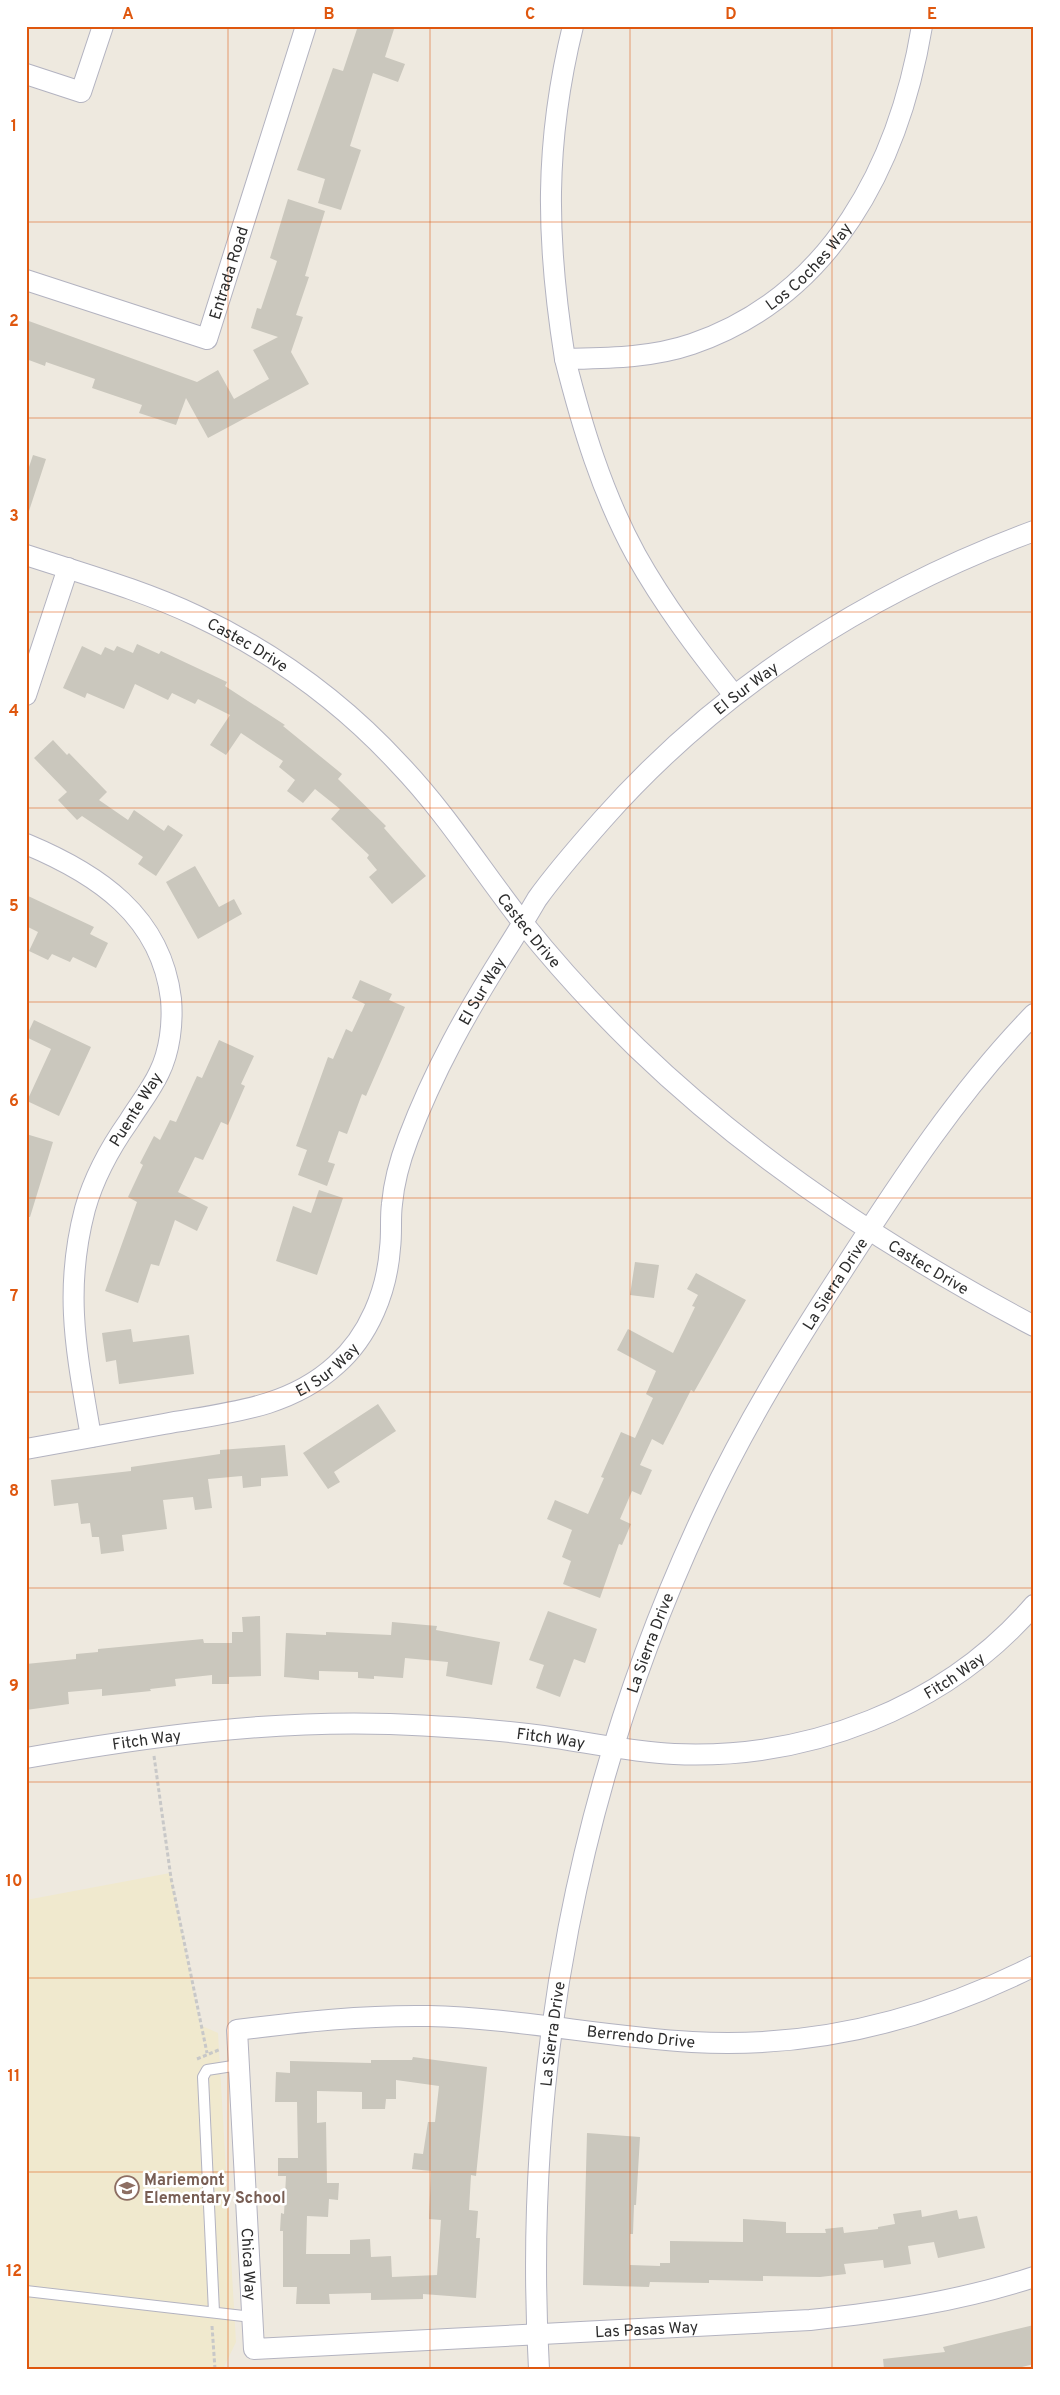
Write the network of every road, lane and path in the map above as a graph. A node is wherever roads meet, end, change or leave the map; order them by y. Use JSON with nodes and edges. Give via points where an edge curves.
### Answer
{"nodes":[{"id":1,"x":103,"y":26,"type":"edge"},
{"id":2,"x":306,"y":26,"type":"edge"},
{"id":3,"x":573,"y":26,"type":"edge"},
{"id":4,"x":922,"y":26,"type":"edge"},
{"id":5,"x":26,"y":74,"type":"edge"},
{"id":6,"x":26,"y":280,"type":"edge"},
{"id":7,"x":565,"y":359,"type":"junction"},
{"id":8,"x":1034,"y":531,"type":"edge"},
{"id":9,"x":26,"y":555,"type":"edge"},
{"id":10,"x":68,"y":568,"type":"junction"},
{"id":11,"x":26,"y":695,"type":"edge"},
{"id":12,"x":734,"y":696,"type":"junction"},
{"id":13,"x":26,"y":844,"type":"edge"},
{"id":14,"x":523,"y":923,"type":"junction"},
{"id":15,"x":1034,"y":1014,"type":"edge"},
{"id":16,"x":868,"y":1230,"type":"junction"},
{"id":17,"x":1034,"y":1326,"type":"edge"},
{"id":18,"x":91,"y":1437,"type":"junction"},
{"id":19,"x":26,"y":1449,"type":"edge"},
{"id":20,"x":1034,"y":1605,"type":"edge"},
{"id":21,"x":151,"y":1737,"type":"junction"},
{"id":22,"x":613,"y":1747,"type":"junction"},
{"id":23,"x":26,"y":1758,"type":"edge"},
{"id":24,"x":1034,"y":1966,"type":"edge"},
{"id":25,"x":551,"y":2026,"type":"junction"},
{"id":26,"x":237,"y":2030,"type":"joint"},
{"id":27,"x":207,"y":2053,"type":"dead end"},
{"id":28,"x":238,"y":2065,"type":"junction"},
{"id":29,"x":1034,"y":2277,"type":"edge"},
{"id":30,"x":26,"y":2291,"type":"edge"},
{"id":31,"x":214,"y":2312,"type":"junction"},
{"id":32,"x":252,"y":2317,"type":"junction"},
{"id":33,"x":212,"y":2326,"type":"dead end"},
{"id":34,"x":537,"y":2335,"type":"junction"},
{"id":35,"x":254,"y":2350,"type":"joint"},
{"id":36,"x":215,"y":2369,"type":"edge"},
{"id":37,"x":539,"y":2369,"type":"edge"}],
"edges":[{"from":1,"to":5,"type":"street","via":[[81,92]]},
{"from":2,"to":6,"type":"street","name":"Entrada Road","via":[[207,339]]},
{"from":3,"to":7,"type":"street","via":[[555,122],[549,196],[555,297]]},
{"from":4,"to":7,"type":"street","name":"Los Coches Way","via":[[903,106],[874,177],[841,235],[810,271],[749,319],[692,344],[662,352],[615,358]]},
{"from":7,"to":12,"type":"street","via":[[594,460],[636,554],[690,640]]},
{"from":8,"to":12,"type":"street","name":"El Sur Way","via":[[947,565],[882,598],[820,634]]},
{"from":9,"to":10,"type":"street","name":"Castec Drive"},
{"from":10,"to":11,"type":"street"},
{"from":10,"to":14,"type":"street","name":"Castec Drive","via":[[197,616],[289,669],[334,702],[368,732],[419,786]]},
{"from":12,"to":14,"type":"street","name":"El Sur Way","via":[[623,796],[575,850]]},
{"from":13,"to":18,"type":"street","name":"Puente Way","via":[[115,894],[142,922],[166,970],[172,1008],[170,1035],[159,1072],[147,1096],[112,1147],[89,1198],[78,1237],[72,1302],[74,1334]]},
{"from":14,"to":16,"type":"street","name":"Castec Drive","via":[[584,993],[691,1098],[772,1163]]},
{"from":14,"to":18,"type":"street","name":"El Sur Way","via":[[471,1005],[423,1100],[396,1179],[391,1205],[391,1245],[379,1303],[352,1348],[315,1382],[275,1402]]},
{"from":15,"to":16,"type":"street","name":"La Sierra Drive","via":[[975,1080],[925,1144]]},
{"from":16,"to":17,"type":"street","name":"Castec Drive"},
{"from":16,"to":22,"type":"street","name":"La Sierra Drive","via":[[795,1345],[706,1507],[646,1648]]},
{"from":18,"to":19,"type":"street","name":"El Sur Way"},
{"from":20,"to":22,"type":"street","name":"Fitch Way","via":[[992,1647],[948,1680],[900,1708],[858,1726],[767,1750],[673,1754]]},
{"from":21,"to":22,"type":"street","name":"Fitch Way","via":[[234,1728],[389,1724],[466,1728]]},
{"from":21,"to":23,"type":"street","name":"Fitch Way"},
{"from":21,"to":27,"type":"path","via":[[171,1878]]},
{"from":22,"to":25,"type":"street","name":"La Sierra Drive","via":[[570,1911]]},
{"from":24,"to":25,"type":"street","name":"Berrendo Drive","via":[[964,1998],[913,2016],[827,2036],[760,2043],[692,2042]]},
{"from":25,"to":26,"type":"street","name":"Berrendo Drive","via":[[446,2017],[374,2016]]},
{"from":25,"to":34,"type":"street","name":"La Sierra Drive","via":[[537,2183]]},
{"from":26,"to":28,"type":"street","name":"Chica Way"},
{"from":28,"to":31,"type":"lane","via":[[207,2070],[203,2077]]},
{"from":28,"to":32,"type":"street","name":"Chica Way"},
{"from":29,"to":34,"type":"street","name":"Las Pasas Way","via":[[950,2300],[880,2312],[801,2321]]},
{"from":30,"to":31,"type":"lane"},
{"from":31,"to":32,"type":"lane"},
{"from":32,"to":35,"type":"street","name":"Chica Way"},
{"from":33,"to":36,"type":"path"},
{"from":34,"to":35,"type":"street","name":"Las Pasas Way"},
{"from":34,"to":37,"type":"street","name":"La Sierra Drive"}]}
